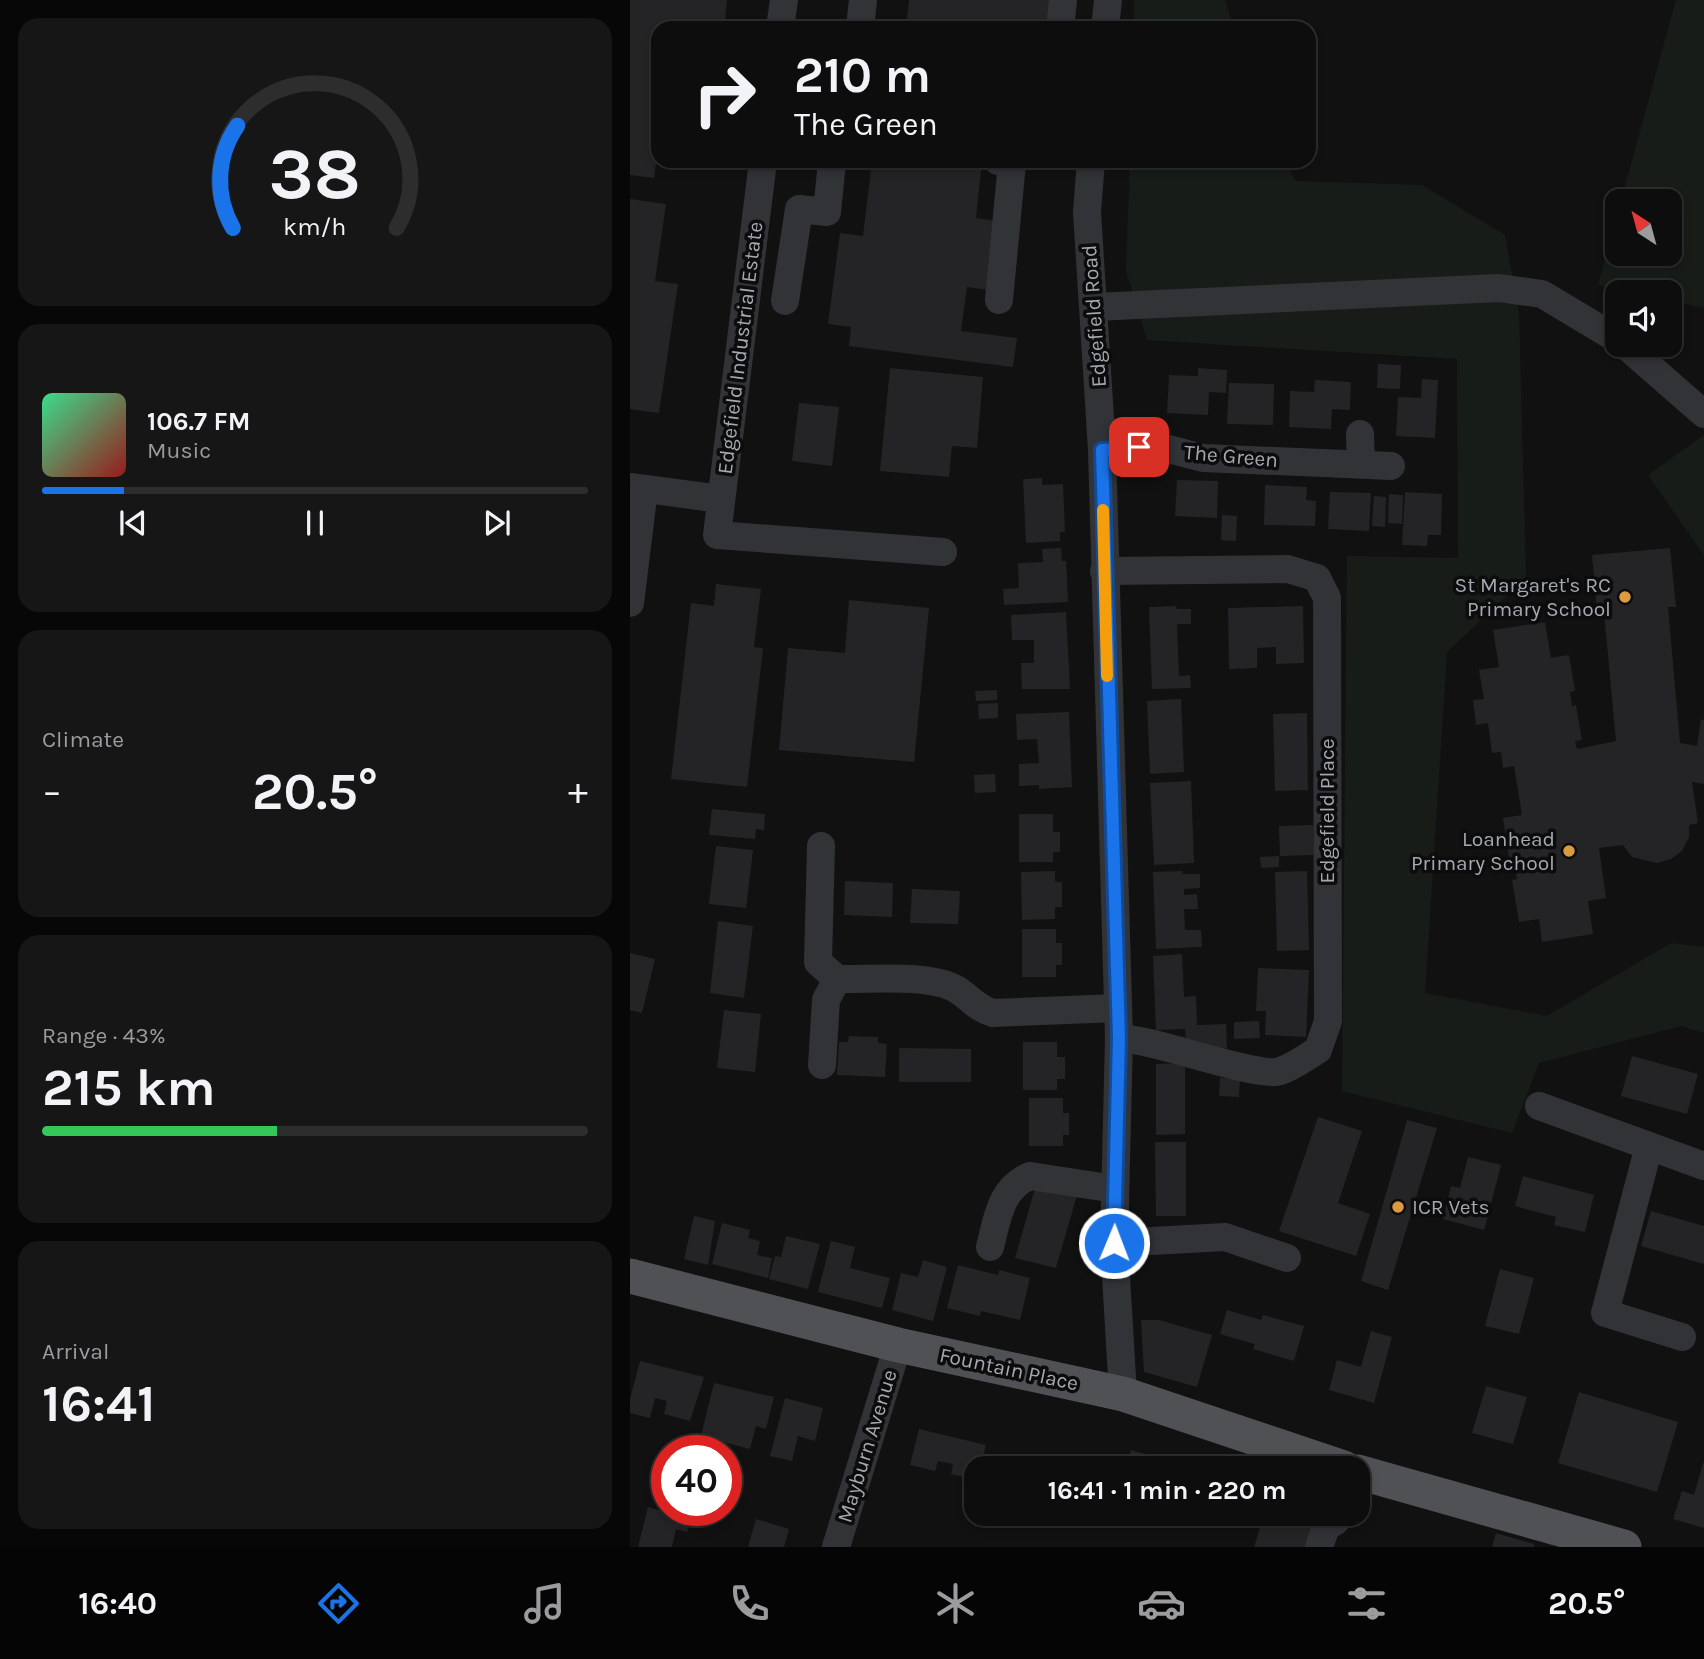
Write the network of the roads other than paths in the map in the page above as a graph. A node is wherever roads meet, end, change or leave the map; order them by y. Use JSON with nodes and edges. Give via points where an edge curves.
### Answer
{"nodes":[{"id":1,"x":784,"y":0,"type":"edge"},
{"id":2,"x":863,"y":0,"type":"edge"},
{"id":3,"x":1063,"y":0,"type":"edge"},
{"id":4,"x":1108,"y":0,"type":"edge"},
{"id":5,"x":781,"y":21,"type":"edge"},
{"id":6,"x":861,"y":21,"type":"edge"},
{"id":7,"x":1061,"y":21,"type":"edge"},
{"id":8,"x":1106,"y":21,"type":"edge"},
{"id":9,"x":762,"y":168,"type":"edge"},
{"id":10,"x":830,"y":168,"type":"edge"},
{"id":11,"x":1012,"y":168,"type":"edge"},
{"id":12,"x":1090,"y":168,"type":"edge"},
{"id":13,"x":785,"y":300,"type":"dead end"},
{"id":14,"x":999,"y":300,"type":"dead end"},
{"id":15,"x":1094,"y":307,"type":"junction"},
{"id":16,"x":1605,"y":332,"type":"edge"},
{"id":17,"x":1639,"y":357,"type":"edge"},
{"id":18,"x":1704,"y":414,"type":"edge"},
{"id":19,"x":1360,"y":434,"type":"dead end"},
{"id":20,"x":1102,"y":450,"type":"junction"},
{"id":21,"x":1361,"y":464,"type":"junction"},
{"id":22,"x":1391,"y":466,"type":"dead end"},
{"id":23,"x":637,"y":488,"type":"edge"},
{"id":24,"x":721,"y":499,"type":"junction"},
{"id":25,"x":943,"y":552,"type":"dead end"},
{"id":26,"x":1104,"y":571,"type":"junction"},
{"id":27,"x":630,"y":603,"type":"edge"},
{"id":28,"x":821,"y":846,"type":"dead end"},
{"id":29,"x":837,"y":979,"type":"junction"},
{"id":30,"x":1118,"y":1007,"type":"junction"},
{"id":31,"x":1119,"y":1038,"type":"junction"},
{"id":32,"x":822,"y":1065,"type":"dead end"},
{"id":33,"x":1539,"y":1106,"type":"dead end"},
{"id":34,"x":1648,"y":1146,"type":"junction"},
{"id":35,"x":1704,"y":1166,"type":"edge"},
{"id":36,"x":1115,"y":1189,"type":"junction"},
{"id":37,"x":1114,"y":1243,"type":"junction"},
{"id":38,"x":990,"y":1247,"type":"dead end"},
{"id":39,"x":1287,"y":1258,"type":"dead end"},
{"id":40,"x":630,"y":1276,"type":"edge"},
{"id":41,"x":1682,"y":1337,"type":"dead end"},
{"id":42,"x":898,"y":1345,"type":"junction"},
{"id":43,"x":1123,"y":1394,"type":"junction"},
{"id":44,"x":1308,"y":1456,"type":"edge"},
{"id":45,"x":1370,"y":1476,"type":"edge"},
{"id":46,"x":1328,"y":1526,"type":"edge"},
{"id":47,"x":1547,"y":1536,"type":"edge"},
{"id":48,"x":836,"y":1547,"type":"edge"},
{"id":49,"x":1319,"y":1547,"type":"edge"},
{"id":50,"x":1624,"y":1547,"type":"edge"}],
"edges":[{"from":1,"to":5,"type":"street"},
{"from":2,"to":6,"type":"street"},
{"from":3,"to":7,"type":"street"},
{"from":4,"to":8,"type":"street"},
{"from":9,"to":24,"type":"street","name":"Edgefield Industrial Estate"},
{"from":10,"to":13,"type":"street","via":[[827,212],[799,209]]},
{"from":11,"to":14,"type":"street"},
{"from":12,"to":15,"type":"street","name":"Edgefield Road","via":[[1087,212]]},
{"from":15,"to":16,"type":"street","via":[[1499,288],[1542,294]]},
{"from":15,"to":20,"type":"street","name":"Edgefield Road"},
{"from":17,"to":18,"type":"street"},
{"from":19,"to":21,"type":"street"},
{"from":20,"to":21,"type":"street","name":"The Green","via":[[1157,446],[1203,458]]},
{"from":20,"to":26,"type":"street","name":"Edgefield Road"},
{"from":21,"to":22,"type":"street","name":"The Green"},
{"from":23,"to":24,"type":"street"},
{"from":23,"to":27,"type":"street"},
{"from":24,"to":25,"type":"street","name":"Edgefield Industrial Estate","via":[[717,535]]},
{"from":26,"to":30,"type":"street","name":"Edgefield Road"},
{"from":26,"to":31,"type":"street","name":"Edgefield Place","via":[[1288,569],[1317,578],[1327,598],[1328,1021],[1318,1050],[1278,1073],[1141,1039]]},
{"from":28,"to":29,"type":"street","via":[[818,962]]},
{"from":29,"to":30,"type":"street","via":[[934,982],[954,988],[979,1009],[993,1013]]},
{"from":29,"to":32,"type":"street","via":[[826,1000]]},
{"from":30,"to":31,"type":"street","name":"Edgefield Road"},
{"from":31,"to":36,"type":"street","name":"Edgefield Road"},
{"from":33,"to":34,"type":"street"},
{"from":34,"to":35,"type":"street"},
{"from":34,"to":41,"type":"street","via":[[1605,1313]]},
{"from":36,"to":37,"type":"street","name":"Edgefield Road"},
{"from":36,"to":38,"type":"street","via":[[1037,1177],[1020,1180],[1003,1198]]},
{"from":37,"to":39,"type":"street","via":[[1225,1237]]},
{"from":37,"to":43,"type":"street","name":"Edgefield Road"},
{"from":40,"to":42,"type":"main road","name":"Fountain Place"},
{"from":42,"to":43,"type":"main road","name":"Fountain Place"},
{"from":42,"to":48,"type":"street","name":"Mayburn Avenue"},
{"from":43,"to":44,"type":"main road","name":"Fountain Place"},
{"from":45,"to":47,"type":"main road"},
{"from":46,"to":49,"type":"street"},
{"from":47,"to":50,"type":"main road"}]}
